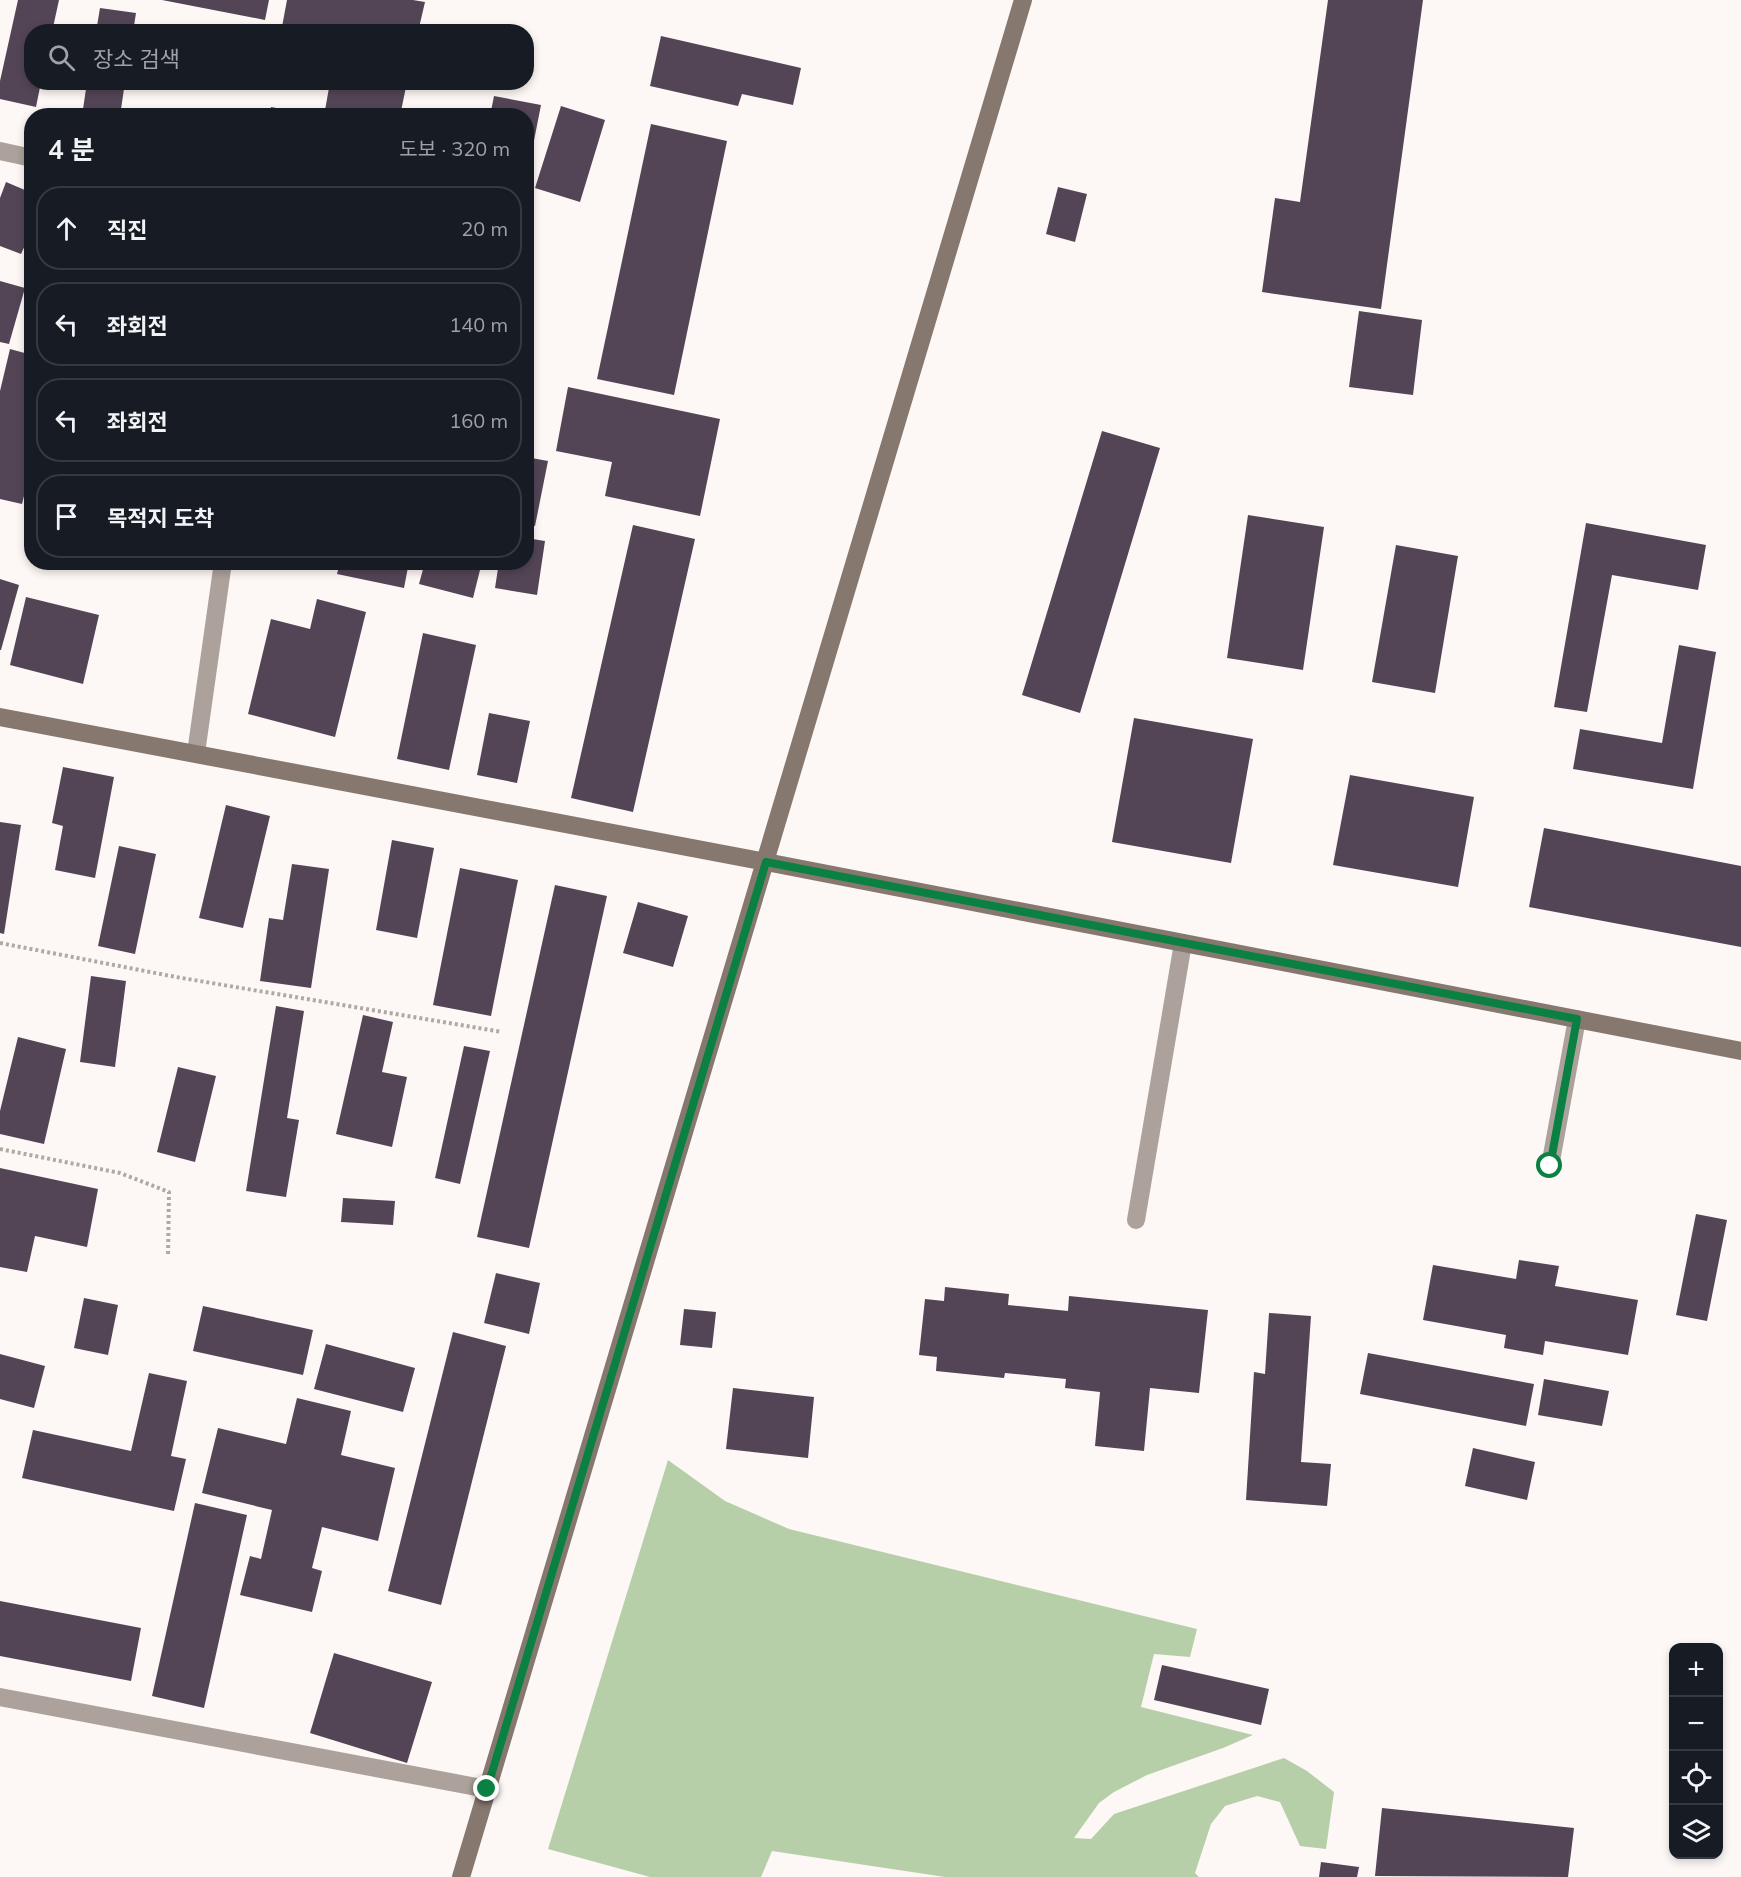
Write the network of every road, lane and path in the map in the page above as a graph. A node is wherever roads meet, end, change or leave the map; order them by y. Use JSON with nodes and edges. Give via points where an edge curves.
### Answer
{"nodes":[{"id":1,"x":1023,"y":0,"type":"edge"},
{"id":2,"x":0,"y":151,"type":"edge"},
{"id":3,"x":24,"y":156,"type":"edge"},
{"id":4,"x":222,"y":570,"type":"edge"},
{"id":5,"x":0,"y":717,"type":"edge"},
{"id":6,"x":196,"y":753,"type":"junction"},
{"id":7,"x":766,"y":862,"type":"junction"},
{"id":8,"x":0,"y":943,"type":"edge"},
{"id":9,"x":1183,"y":943,"type":"junction"},
{"id":10,"x":1577,"y":1019,"type":"junction"},
{"id":11,"x":502,"y":1032,"type":"dead end"},
{"id":12,"x":1741,"y":1051,"type":"edge"},
{"id":13,"x":0,"y":1149,"type":"edge"},
{"id":14,"x":1550,"y":1166,"type":"dead end"},
{"id":15,"x":1136,"y":1220,"type":"dead end"},
{"id":16,"x":168,"y":1257,"type":"dead end"},
{"id":17,"x":0,"y":1697,"type":"edge"},
{"id":18,"x":487,"y":1789,"type":"junction"},
{"id":19,"x":461,"y":1877,"type":"edge"}],
"edges":[{"from":1,"to":7,"type":"street"},
{"from":2,"to":3,"type":"street"},
{"from":4,"to":6,"type":"street"},
{"from":5,"to":6,"type":"street"},
{"from":6,"to":7,"type":"street"},
{"from":7,"to":9,"type":"street"},
{"from":7,"to":18,"type":"street"},
{"from":8,"to":11,"type":"path"},
{"from":9,"to":10,"type":"street"},
{"from":9,"to":15,"type":"street"},
{"from":10,"to":12,"type":"street"},
{"from":10,"to":14,"type":"street"},
{"from":13,"to":16,"type":"path","via":[[120,1173],[169,1192]]},
{"from":17,"to":18,"type":"street"},
{"from":18,"to":19,"type":"street"}]}
